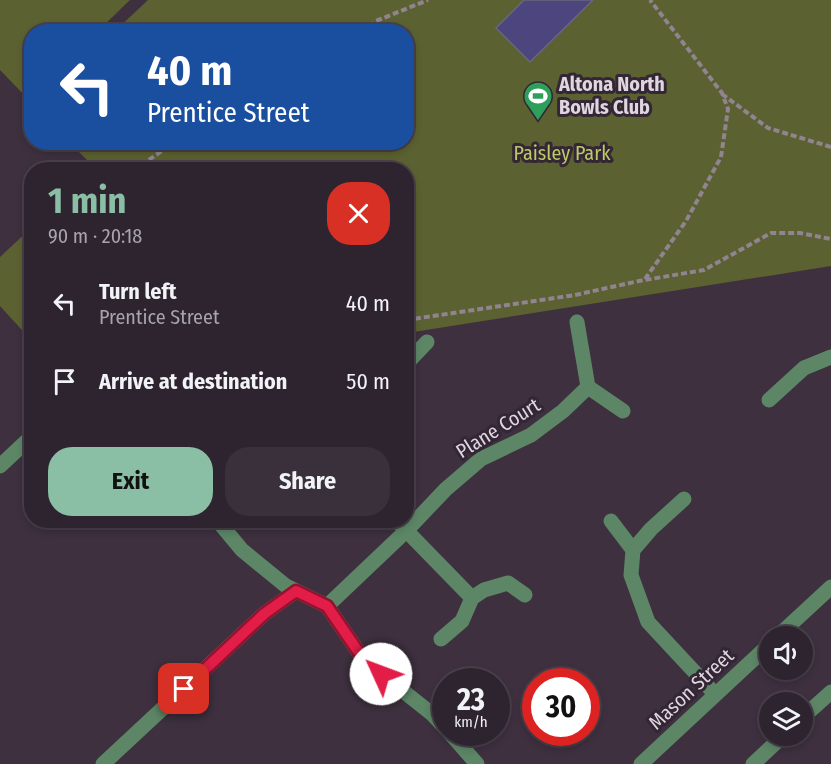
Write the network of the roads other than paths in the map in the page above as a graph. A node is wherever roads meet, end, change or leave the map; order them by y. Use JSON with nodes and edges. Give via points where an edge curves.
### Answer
{"nodes":[{"id":1,"x":576,"y":322,"type":"dead end"},
{"id":2,"x":427,"y":342,"type":"dead end"},
{"id":3,"x":414,"y":356,"type":"edge"},
{"id":4,"x":831,"y":357,"type":"edge"},
{"id":5,"x":588,"y":387,"type":"junction"},
{"id":6,"x":769,"y":400,"type":"dead end"},
{"id":7,"x":623,"y":411,"type":"dead end"},
{"id":8,"x":24,"y":444,"type":"edge"},
{"id":9,"x":0,"y":466,"type":"edge"},
{"id":10,"x":684,"y":499,"type":"dead end"},
{"id":11,"x":414,"y":515,"type":"edge"},
{"id":12,"x":611,"y":521,"type":"dead end"},
{"id":13,"x":224,"y":528,"type":"edge"},
{"id":14,"x":399,"y":528,"type":"edge"},
{"id":15,"x":403,"y":528,"type":"edge"},
{"id":16,"x":633,"y":550,"type":"junction"},
{"id":17,"x":831,"y":587,"type":"edge"},
{"id":18,"x":296,"y":591,"type":"junction"},
{"id":19,"x":525,"y":595,"type":"dead end"},
{"id":20,"x":472,"y":598,"type":"junction"},
{"id":21,"x":327,"y":606,"type":"junction"},
{"id":22,"x":789,"y":626,"type":"edge"},
{"id":23,"x":441,"y":639,"type":"dead end"},
{"id":24,"x":759,"y":654,"type":"edge"},
{"id":25,"x":831,"y":692,"type":"edge"},
{"id":26,"x":715,"y":694,"type":"junction"},
{"id":27,"x":813,"y":708,"type":"edge"},
{"id":28,"x":432,"y":714,"type":"edge"},
{"id":29,"x":461,"y":746,"type":"edge"},
{"id":30,"x":772,"y":746,"type":"edge"},
{"id":31,"x":103,"y":764,"type":"edge"},
{"id":32,"x":477,"y":764,"type":"edge"},
{"id":33,"x":641,"y":764,"type":"edge"},
{"id":34,"x":753,"y":764,"type":"edge"}],
"edges":[{"from":1,"to":5,"type":"street"},
{"from":2,"to":3,"type":"street"},
{"from":4,"to":6,"type":"street","via":[[804,368]]},
{"from":5,"to":7,"type":"street"},
{"from":5,"to":11,"type":"street","name":"Plane Court","via":[[531,435],[481,459]]},
{"from":8,"to":9,"type":"street"},
{"from":10,"to":16,"type":"street"},
{"from":12,"to":16,"type":"street"},
{"from":13,"to":18,"type":"street","via":[[242,550]]},
{"from":14,"to":21,"type":"street","name":"Plane Court"},
{"from":15,"to":20,"type":"street"},
{"from":16,"to":26,"type":"street","via":[[631,575],[648,622]]},
{"from":17,"to":22,"type":"street"},
{"from":18,"to":21,"type":"street"},
{"from":18,"to":31,"type":"street","via":[[264,614]]},
{"from":19,"to":20,"type":"street","via":[[508,583]]},
{"from":20,"to":23,"type":"street","via":[[462,621]]},
{"from":21,"to":28,"type":"street","via":[[364,660]]},
{"from":24,"to":26,"type":"street","name":"Mason Street"},
{"from":25,"to":27,"type":"street"},
{"from":26,"to":33,"type":"street","name":"Mason Street"},
{"from":29,"to":32,"type":"street"},
{"from":30,"to":34,"type":"street"}]}
